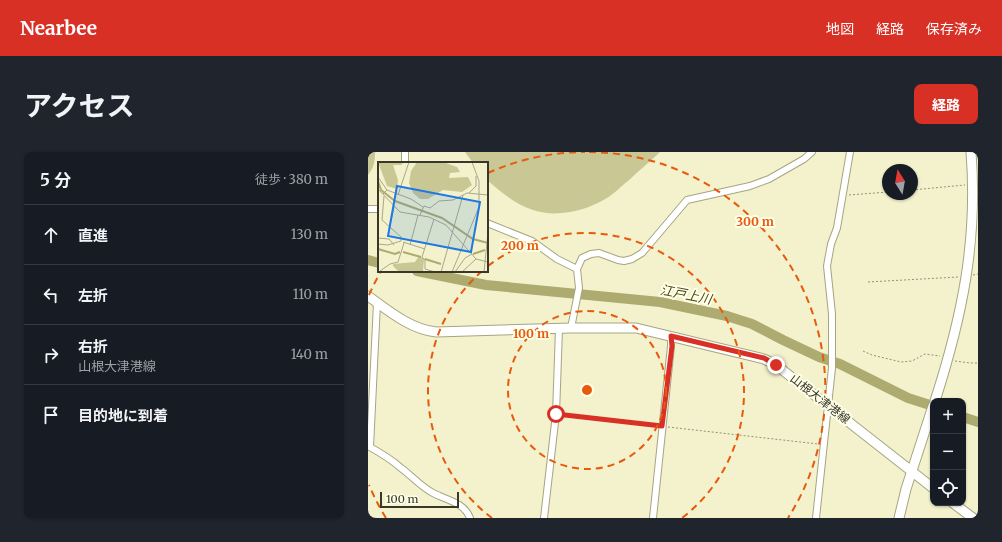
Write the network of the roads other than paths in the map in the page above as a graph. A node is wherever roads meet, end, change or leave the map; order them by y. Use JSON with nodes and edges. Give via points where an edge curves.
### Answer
{"nodes":[{"id":1,"x":406,"y":152,"type":"edge"},
{"id":2,"x":812,"y":152,"type":"edge"},
{"id":3,"x":850,"y":152,"type":"edge"},
{"id":4,"x":971,"y":152,"type":"edge"},
{"id":5,"x":405,"y":162,"type":"edge"},
{"id":6,"x":488,"y":223,"type":"edge"},
{"id":7,"x":577,"y":269,"type":"junction"},
{"id":8,"x":368,"y":296,"type":"edge"},
{"id":9,"x":377,"y":303,"type":"junction"},
{"id":10,"x":571,"y":328,"type":"junction"},
{"id":11,"x":559,"y":329,"type":"junction"},
{"id":12,"x":671,"y":336,"type":"junction"},
{"id":13,"x":936,"y":398,"type":"edge"},
{"id":14,"x":828,"y":406,"type":"junction"},
{"id":15,"x":930,"y":416,"type":"edge"},
{"id":16,"x":369,"y":446,"type":"edge"},
{"id":17,"x":912,"y":472,"type":"junction"},
{"id":18,"x":930,"y":486,"type":"edge"},
{"id":19,"x":957,"y":506,"type":"edge"},
{"id":20,"x":470,"y":518,"type":"edge"},
{"id":21,"x":544,"y":518,"type":"edge"},
{"id":22,"x":653,"y":518,"type":"edge"},
{"id":23,"x":816,"y":518,"type":"edge"},
{"id":24,"x":899,"y":518,"type":"edge"},
{"id":25,"x":973,"y":518,"type":"edge"}],
"edges":[{"from":1,"to":5,"type":"street"},
{"from":2,"to":7,"type":"street","via":[[785,170],[750,186],[687,200],[642,253],[632,259],[624,261],[599,253],[591,254],[582,258]]},
{"from":3,"to":14,"type":"street","via":[[837,228],[827,266],[832,314],[832,368]]},
{"from":4,"to":13,"type":"main road","via":[[973,185],[967,276]]},
{"from":6,"to":7,"type":"street","via":[[532,241],[557,259]]},
{"from":7,"to":10,"type":"street","via":[[580,288]]},
{"from":8,"to":9,"type":"main road","name":"山根大津港線"},
{"from":9,"to":11,"type":"main road","name":"山根大津港線","via":[[425,331]]},
{"from":9,"to":16,"type":"street"},
{"from":10,"to":11,"type":"main road","name":"山根大津港線"},
{"from":10,"to":12,"type":"main road","name":"山根大津港線","via":[[636,328]]},
{"from":11,"to":21,"type":"street","via":[[556,414]]},
{"from":12,"to":14,"type":"main road","name":"山根大津港線","via":[[764,358]]},
{"from":12,"to":22,"type":"street"},
{"from":14,"to":17,"type":"main road","name":"山根大津港線"},
{"from":14,"to":23,"type":"street"},
{"from":15,"to":17,"type":"main road"},
{"from":16,"to":20,"type":"street","via":[[432,492],[462,507]]},
{"from":17,"to":18,"type":"main road","name":"山根大津港線"},
{"from":17,"to":24,"type":"main road"},
{"from":19,"to":25,"type":"main road"}]}
